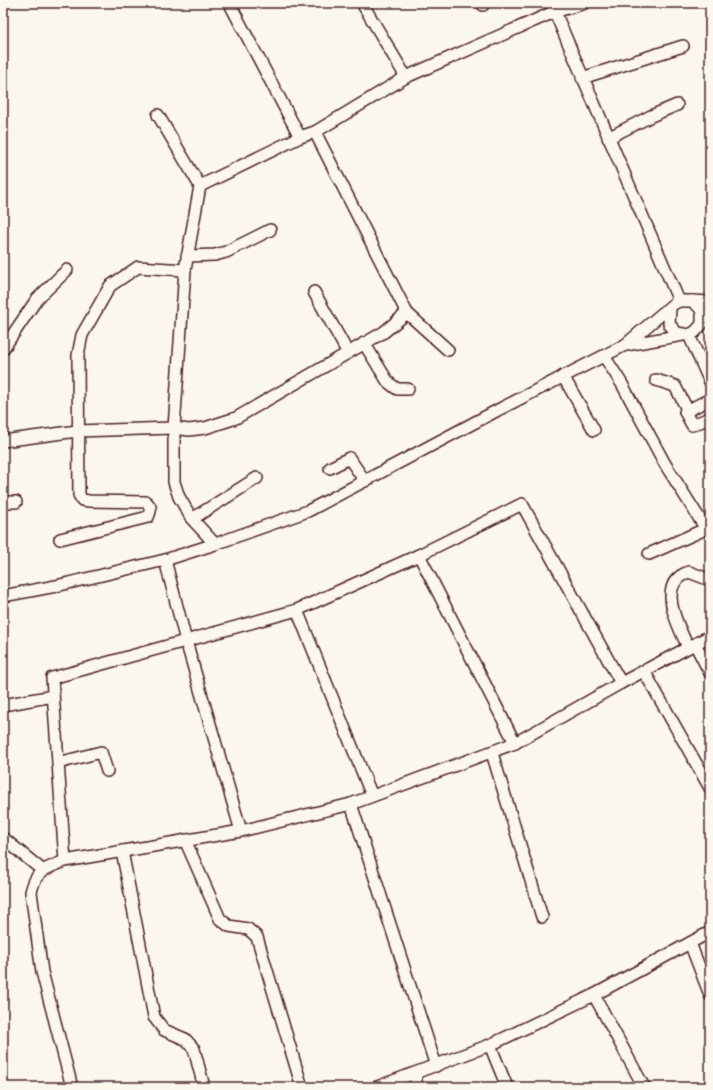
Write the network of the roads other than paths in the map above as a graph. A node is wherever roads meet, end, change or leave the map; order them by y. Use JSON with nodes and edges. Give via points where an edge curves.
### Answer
{"nodes":[{"id":1,"x":362,"y":3,"type":"edge"},
{"id":2,"x":585,"y":3,"type":"edge"},
{"id":3,"x":231,"y":6,"type":"dead end"},
{"id":4,"x":553,"y":8,"type":"edge"},
{"id":5,"x":683,"y":46,"type":"dead end"},
{"id":6,"x":406,"y":78,"type":"junction"},
{"id":7,"x":582,"y":78,"type":"junction"},
{"id":8,"x":677,"y":105,"type":"dead end"},
{"id":9,"x":158,"y":115,"type":"dead end"},
{"id":10,"x":314,"y":132,"type":"junction"},
{"id":11,"x":300,"y":137,"type":"junction"},
{"id":12,"x":608,"y":138,"type":"junction"},
{"id":13,"x":200,"y":186,"type":"junction"},
{"id":14,"x":270,"y":230,"type":"dead end"},
{"id":15,"x":187,"y":256,"type":"junction"},
{"id":16,"x":67,"y":270,"type":"dead end"},
{"id":17,"x":185,"y":270,"type":"junction"},
{"id":18,"x":314,"y":292,"type":"dead end"},
{"id":19,"x":679,"y":301,"type":"junction"},
{"id":20,"x":692,"y":301,"type":"junction"},
{"id":21,"x":710,"y":302,"type":"edge"},
{"id":22,"x":670,"y":309,"type":"junction"},
{"id":23,"x":407,"y":313,"type":"junction"},
{"id":24,"x":706,"y":321,"type":"edge"},
{"id":25,"x":686,"y":335,"type":"junction"},
{"id":26,"x":364,"y":343,"type":"junction"},
{"id":27,"x":625,"y":345,"type":"junction"},
{"id":28,"x":3,"y":349,"type":"edge"},
{"id":29,"x":448,"y":350,"type":"dead end"},
{"id":30,"x":348,"y":352,"type":"junction"},
{"id":31,"x":604,"y":356,"type":"junction"},
{"id":32,"x":564,"y":376,"type":"junction"},
{"id":33,"x":656,"y":380,"type":"dead end"},
{"id":34,"x":710,"y":382,"type":"edge"},
{"id":35,"x":408,"y":389,"type":"dead end"},
{"id":36,"x":710,"y":399,"type":"edge"},
{"id":37,"x":687,"y":409,"type":"junction"},
{"id":38,"x":710,"y":418,"type":"edge"},
{"id":39,"x":174,"y":428,"type":"junction"},
{"id":40,"x":594,"y":430,"type":"dead end"},
{"id":41,"x":77,"y":431,"type":"junction"},
{"id":42,"x":3,"y":441,"type":"edge"},
{"id":43,"x":330,"y":468,"type":"dead end"},
{"id":44,"x":257,"y":478,"type":"dead end"},
{"id":45,"x":365,"y":481,"type":"junction"},
{"id":46,"x":3,"y":502,"type":"edge"},
{"id":47,"x":16,"y":502,"type":"dead end"},
{"id":48,"x":192,"y":519,"type":"junction"},
{"id":49,"x":708,"y":528,"type":"edge"},
{"id":50,"x":60,"y":539,"type":"dead end"},
{"id":51,"x":215,"y":544,"type":"junction"},
{"id":52,"x":649,"y":554,"type":"dead end"},
{"id":53,"x":419,"y":555,"type":"junction"},
{"id":54,"x":165,"y":560,"type":"junction"},
{"id":55,"x":710,"y":580,"type":"edge"},
{"id":56,"x":3,"y":596,"type":"edge"},
{"id":57,"x":297,"y":610,"type":"junction"},
{"id":58,"x":710,"y":636,"type":"edge"},
{"id":59,"x":186,"y":641,"type":"junction"},
{"id":60,"x":691,"y":645,"type":"junction"},
{"id":61,"x":644,"y":671,"type":"junction"},
{"id":62,"x":710,"y":673,"type":"edge"},
{"id":63,"x":621,"y":683,"type":"junction"},
{"id":64,"x":53,"y":696,"type":"junction"},
{"id":65,"x":3,"y":705,"type":"edge"},
{"id":66,"x":515,"y":743,"type":"junction"},
{"id":67,"x":492,"y":752,"type":"junction"},
{"id":68,"x":58,"y":763,"type":"junction"},
{"id":69,"x":107,"y":771,"type":"dead end"},
{"id":70,"x":710,"y":788,"type":"edge"},
{"id":71,"x":372,"y":796,"type":"junction"},
{"id":72,"x":351,"y":804,"type":"junction"},
{"id":73,"x":241,"y":831,"type":"junction"},
{"id":74,"x":3,"y":838,"type":"edge"},
{"id":75,"x":185,"y":840,"type":"junction"},
{"id":76,"x":122,"y":851,"type":"junction"},
{"id":77,"x":65,"y":860,"type":"junction"},
{"id":78,"x":42,"y":870,"type":"junction"},
{"id":79,"x":542,"y":917,"type":"dead end"},
{"id":80,"x":710,"y":932,"type":"edge"},
{"id":81,"x":690,"y":943,"type":"junction"},
{"id":82,"x":594,"y":995,"type":"junction"},
{"id":83,"x":710,"y":995,"type":"edge"},
{"id":84,"x":490,"y":1046,"type":"junction"},
{"id":85,"x":436,"y":1066,"type":"junction"},
{"id":86,"x":416,"y":1073,"type":"junction"},
{"id":87,"x":72,"y":1087,"type":"edge"},
{"id":88,"x":204,"y":1087,"type":"edge"},
{"id":89,"x":302,"y":1087,"type":"edge"},
{"id":90,"x":377,"y":1087,"type":"edge"},
{"id":91,"x":416,"y":1087,"type":"edge"},
{"id":92,"x":507,"y":1087,"type":"edge"},
{"id":93,"x":644,"y":1087,"type":"edge"}],
"edges":[{"from":1,"to":6,"type":"street"},
{"from":2,"to":4,"type":"street"},
{"from":3,"to":11,"type":"street"},
{"from":4,"to":6,"type":"street"},
{"from":4,"to":7,"type":"street"},
{"from":5,"to":7,"type":"street"},
{"from":6,"to":10,"type":"street"},
{"from":7,"to":12,"type":"street"},
{"from":8,"to":12,"type":"street"},
{"from":9,"to":13,"type":"street"},
{"from":10,"to":11,"type":"street"},
{"from":10,"to":23,"type":"street"},
{"from":11,"to":13,"type":"street"},
{"from":12,"to":19,"type":"street"},
{"from":13,"to":15,"type":"street"},
{"from":14,"to":15,"type":"street","via":[[226,252]]},
{"from":15,"to":17,"type":"street"},
{"from":16,"to":28,"type":"street","via":[[37,299]]},
{"from":17,"to":39,"type":"street"},
{"from":17,"to":41,"type":"street","via":[[138,267],[110,286],[82,335],[78,355]]},
{"from":18,"to":30,"type":"street"},
{"from":19,"to":20,"type":"street"},
{"from":19,"to":22,"type":"street"},
{"from":20,"to":21,"type":"street"},
{"from":20,"to":24,"type":"street","via":[[699,307]]},
{"from":22,"to":25,"type":"street","via":[[669,324],[677,333]]},
{"from":22,"to":27,"type":"street"},
{"from":23,"to":26,"type":"street","via":[[384,332]]},
{"from":23,"to":29,"type":"street"},
{"from":24,"to":25,"type":"street","via":[[695,332]]},
{"from":25,"to":27,"type":"street"},
{"from":25,"to":34,"type":"street"},
{"from":26,"to":30,"type":"street"},
{"from":26,"to":35,"type":"street","via":[[388,382],[397,389]]},
{"from":27,"to":31,"type":"street"},
{"from":30,"to":39,"type":"street","via":[[236,418],[205,428]]},
{"from":31,"to":32,"type":"street"},
{"from":31,"to":49,"type":"street","via":[[665,464]]},
{"from":32,"to":40,"type":"street"},
{"from":32,"to":45,"type":"street"},
{"from":33,"to":37,"type":"street","via":[[675,386]]},
{"from":36,"to":37,"type":"street"},
{"from":37,"to":38,"type":"street","via":[[685,412],[691,425]]},
{"from":39,"to":41,"type":"street"},
{"from":39,"to":48,"type":"street","via":[[174,482],[179,497]]},
{"from":41,"to":42,"type":"street"},
{"from":41,"to":50,"type":"street","via":[[79,495],[82,500],[146,502],[151,510],[148,517]]},
{"from":43,"to":45,"type":"street","via":[[349,458]]},
{"from":44,"to":48,"type":"street"},
{"from":45,"to":51,"type":"street","via":[[308,510]]},
{"from":46,"to":47,"type":"street"},
{"from":48,"to":51,"type":"street"},
{"from":49,"to":52,"type":"street"},
{"from":51,"to":54,"type":"street"},
{"from":53,"to":57,"type":"street"},
{"from":53,"to":63,"type":"street","via":[[522,504]]},
{"from":53,"to":66,"type":"street"},
{"from":54,"to":56,"type":"street"},
{"from":54,"to":59,"type":"street"},
{"from":55,"to":60,"type":"street","via":[[689,572],[677,578],[672,584],[674,612]]},
{"from":57,"to":59,"type":"street"},
{"from":57,"to":71,"type":"street"},
{"from":58,"to":60,"type":"street"},
{"from":59,"to":64,"type":"street","via":[[52,678]]},
{"from":59,"to":73,"type":"street"},
{"from":60,"to":61,"type":"street"},
{"from":60,"to":62,"type":"street"},
{"from":61,"to":63,"type":"street"},
{"from":61,"to":70,"type":"street"},
{"from":63,"to":66,"type":"street"},
{"from":64,"to":65,"type":"street"},
{"from":64,"to":68,"type":"street"},
{"from":66,"to":67,"type":"street"},
{"from":67,"to":71,"type":"street"},
{"from":67,"to":79,"type":"street"},
{"from":68,"to":69,"type":"street","via":[[101,752]]},
{"from":68,"to":77,"type":"street"},
{"from":71,"to":72,"type":"street"},
{"from":72,"to":73,"type":"street"},
{"from":72,"to":85,"type":"street"},
{"from":73,"to":75,"type":"street"},
{"from":74,"to":78,"type":"street"},
{"from":75,"to":76,"type":"street"},
{"from":75,"to":89,"type":"street","via":[[220,919],[229,926],[248,929],[257,938]]},
{"from":76,"to":77,"type":"street"},
{"from":76,"to":88,"type":"street","via":[[154,1017],[164,1030],[185,1039],[194,1049]]},
{"from":77,"to":78,"type":"street"},
{"from":78,"to":87,"type":"street","via":[[34,880],[31,892],[42,972]]},
{"from":80,"to":81,"type":"street"},
{"from":81,"to":82,"type":"street"},
{"from":81,"to":83,"type":"street"},
{"from":82,"to":84,"type":"street"},
{"from":82,"to":93,"type":"street"},
{"from":84,"to":85,"type":"street"},
{"from":84,"to":92,"type":"street"},
{"from":85,"to":86,"type":"street"},
{"from":86,"to":90,"type":"street"},
{"from":86,"to":91,"type":"street"}]}
